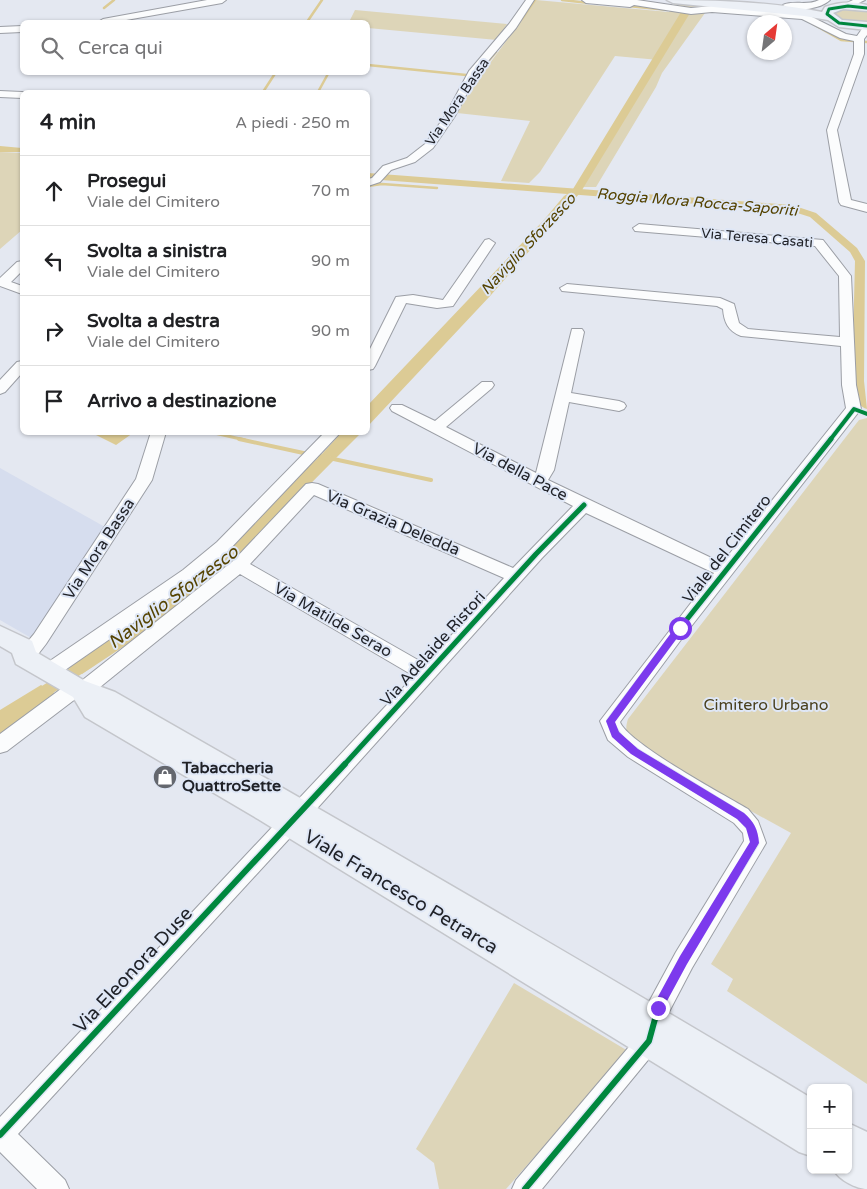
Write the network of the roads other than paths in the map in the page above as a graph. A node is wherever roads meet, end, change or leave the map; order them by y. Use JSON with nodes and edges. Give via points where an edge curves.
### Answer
{"nodes":[{"id":1,"x":222,"y":0,"type":"edge"},
{"id":2,"x":530,"y":0,"type":"edge"},
{"id":3,"x":586,"y":0,"type":"edge"},
{"id":4,"x":620,"y":0,"type":"edge"},
{"id":5,"x":673,"y":0,"type":"edge"},
{"id":6,"x":723,"y":0,"type":"edge"},
{"id":7,"x":862,"y":0,"type":"edge"},
{"id":8,"x":848,"y":5,"type":"junction"},
{"id":9,"x":657,"y":6,"type":"junction"},
{"id":10,"x":688,"y":6,"type":"edge"},
{"id":11,"x":867,"y":7,"type":"edge"},
{"id":12,"x":828,"y":9,"type":"edge"},
{"id":13,"x":113,"y":20,"type":"edge"},
{"id":14,"x":20,"y":29,"type":"edge"},
{"id":15,"x":0,"y":30,"type":"edge"},
{"id":16,"x":863,"y":36,"type":"edge"},
{"id":17,"x":0,"y":94,"type":"edge"},
{"id":18,"x":20,"y":95,"type":"edge"},
{"id":19,"x":375,"y":178,"type":"edge"},
{"id":20,"x":867,"y":208,"type":"edge"},
{"id":21,"x":639,"y":228,"type":"dead end"},
{"id":22,"x":489,"y":243,"type":"dead end"},
{"id":23,"x":20,"y":267,"type":"edge"},
{"id":24,"x":1,"y":283,"type":"edge"},
{"id":25,"x":566,"y":288,"type":"dead end"},
{"id":26,"x":20,"y":289,"type":"edge"},
{"id":27,"x":577,"y":332,"type":"dead end"},
{"id":28,"x":847,"y":342,"type":"junction"},
{"id":29,"x":370,"y":362,"type":"edge"},
{"id":30,"x":20,"y":367,"type":"edge"},
{"id":31,"x":487,"y":386,"type":"dead end"},
{"id":32,"x":0,"y":389,"type":"edge"},
{"id":33,"x":562,"y":396,"type":"junction"},
{"id":34,"x":619,"y":406,"type":"dead end"},
{"id":35,"x":397,"y":408,"type":"dead end"},
{"id":36,"x":860,"y":412,"type":"edge"},
{"id":37,"x":436,"y":428,"type":"junction"},
{"id":38,"x":157,"y":435,"type":"edge"},
{"id":39,"x":331,"y":435,"type":"edge"},
{"id":40,"x":539,"y":482,"type":"junction"},
{"id":41,"x":584,"y":505,"type":"junction"},
{"id":42,"x":238,"y":565,"type":"junction"},
{"id":43,"x":725,"y":571,"type":"junction"},
{"id":44,"x":516,"y":576,"type":"junction"},
{"id":45,"x":0,"y":634,"type":"edge"},
{"id":46,"x":0,"y":652,"type":"edge"},
{"id":47,"x":24,"y":657,"type":"junction"},
{"id":48,"x":426,"y":674,"type":"junction"},
{"id":49,"x":66,"y":682,"type":"junction"},
{"id":50,"x":0,"y":745,"type":"edge"},
{"id":51,"x":295,"y":818,"type":"junction"},
{"id":52,"x":651,"y":1031,"type":"junction"},
{"id":53,"x":807,"y":1114,"type":"edge"},
{"id":54,"x":0,"y":1135,"type":"edge"},
{"id":55,"x":807,"y":1137,"type":"edge"},
{"id":56,"x":852,"y":1141,"type":"edge"},
{"id":57,"x":867,"y":1150,"type":"edge"},
{"id":58,"x":852,"y":1166,"type":"edge"},
{"id":59,"x":867,"y":1175,"type":"edge"},
{"id":60,"x":56,"y":1189,"type":"edge"},
{"id":61,"x":525,"y":1189,"type":"edge"}],
"edges":[{"from":1,"to":13,"type":"street"},
{"from":2,"to":19,"type":"street","name":"Via Mora Bassa","via":[[472,75],[429,146],[411,160],[387,168]]},
{"from":3,"to":9,"type":"street"},
{"from":4,"to":9,"type":"street"},
{"from":5,"to":10,"type":"main road"},
{"from":6,"to":12,"type":"street"},
{"from":7,"to":8,"type":"street"},
{"from":7,"to":11,"type":"street"},
{"from":8,"to":11,"type":"main road"},
{"from":8,"to":12,"type":"main road"},
{"from":9,"to":10,"type":"street"},
{"from":10,"to":12,"type":"main road","via":[[804,12]]},
{"from":10,"to":16,"type":"street","via":[[804,16],[843,36]]},
{"from":12,"to":16,"type":"main road"},
{"from":14,"to":15,"type":"street"},
{"from":16,"to":20,"type":"street","via":[[832,130],[845,202]]},
{"from":17,"to":18,"type":"street"},
{"from":21,"to":28,"type":"street","name":"Via Teresa Casati","via":[[819,243],[846,276]]},
{"from":22,"to":29,"type":"street","via":[[448,303],[439,305],[408,298],[401,300]]},
{"from":23,"to":24,"type":"street"},
{"from":24,"to":26,"type":"street"},
{"from":25,"to":28,"type":"street","via":[[720,302],[729,307],[734,328],[746,333]]},
{"from":27,"to":33,"type":"street"},
{"from":28,"to":36,"type":"street","name":"Via Teresa Casati","via":[[849,385]]},
{"from":30,"to":32,"type":"street"},
{"from":31,"to":37,"type":"street"},
{"from":33,"to":34,"type":"street"},
{"from":33,"to":40,"type":"street","via":[[546,470]]},
{"from":35,"to":37,"type":"street","name":"Via della Pace"},
{"from":36,"to":43,"type":"street","name":"Viale del Cimitero"},
{"from":37,"to":40,"type":"street","name":"Via della Pace"},
{"from":38,"to":47,"type":"street","name":"Via Mora Bassa","via":[[144,480],[40,638]]},
{"from":39,"to":49,"type":"street","via":[[222,546]]},
{"from":40,"to":41,"type":"street","name":"Via della Pace"},
{"from":41,"to":43,"type":"street","name":"Via della Pace"},
{"from":41,"to":44,"type":"street","name":"Via Adelaide Ristori"},
{"from":42,"to":44,"type":"street","name":"Via Grazia Deledda","via":[[312,488]]},
{"from":42,"to":48,"type":"street","name":"Via Matilde Serao"},
{"from":42,"to":49,"type":"street"},
{"from":43,"to":52,"type":"street","name":"Viale del Cimitero","via":[[610,721],[615,734],[635,752],[741,816],[754,833],[754,843],[684,960],[658,1008]]},
{"from":44,"to":48,"type":"street","name":"Via Adelaide Ristori"},
{"from":45,"to":47,"type":"main road","name":"Viale Francesco Petrarca","via":[[24,648]]},
{"from":46,"to":47,"type":"main road","name":"Viale Francesco Petrarca","via":[[15,660]]},
{"from":47,"to":49,"type":"main road","name":"Viale Francesco Petrarca"},
{"from":48,"to":51,"type":"street","name":"Via Adelaide Ristori"},
{"from":49,"to":50,"type":"street"},
{"from":49,"to":51,"type":"main road","name":"Viale Francesco Petrarca","via":[[94,710]]},
{"from":51,"to":52,"type":"main road","name":"Viale Francesco Petrarca"},
{"from":51,"to":54,"type":"street","name":"Via Eleonora Duse"},
{"from":52,"to":53,"type":"main road"},
{"from":52,"to":55,"type":"main road"},
{"from":52,"to":61,"type":"street"},
{"from":54,"to":60,"type":"street"},
{"from":56,"to":57,"type":"main road"},
{"from":58,"to":59,"type":"main road"}]}
